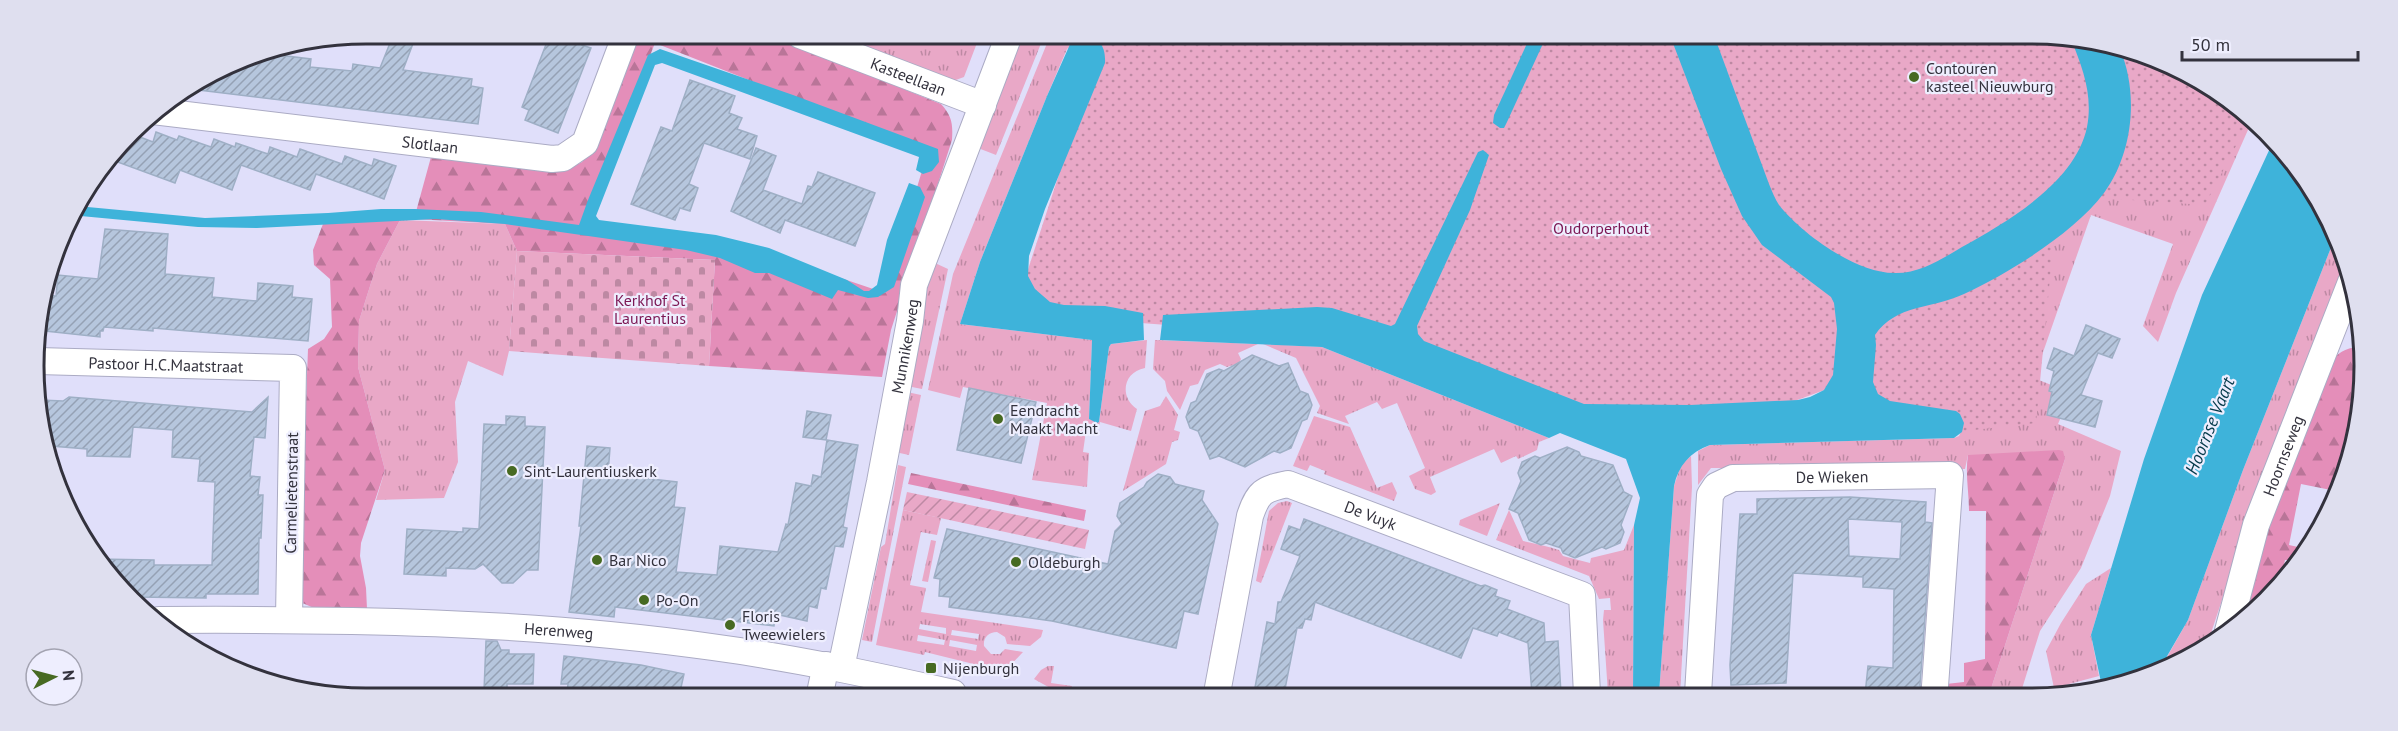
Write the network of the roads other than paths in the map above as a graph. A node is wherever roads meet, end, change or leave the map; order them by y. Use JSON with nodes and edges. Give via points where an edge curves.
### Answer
{"nodes":[{"id":1,"x":622,"y":44,"type":"edge"},
{"id":2,"x":824,"y":44,"type":"edge"},
{"id":3,"x":1006,"y":44,"type":"edge"},
{"id":4,"x":983,"y":105,"type":"junction"},
{"id":5,"x":166,"y":113,"type":"edge"},
{"id":6,"x":2346,"y":294,"type":"edge"},
{"id":7,"x":44,"y":361,"type":"edge"},
{"id":8,"x":294,"y":368,"type":"joint"},
{"id":9,"x":289,"y":619,"type":"junction"},
{"id":10,"x":2231,"y":619,"type":"edge"},
{"id":11,"x":168,"y":620,"type":"edge"},
{"id":12,"x":842,"y":674,"type":"edge"},
{"id":13,"x":1935,"y":686,"type":"dead end"},
{"id":14,"x":826,"y":688,"type":"edge"},
{"id":15,"x":925,"y":688,"type":"edge"},
{"id":16,"x":1217,"y":688,"type":"edge"},
{"id":17,"x":1587,"y":688,"type":"edge"},
{"id":18,"x":1698,"y":688,"type":"edge"}],
"edges":[{"from":1,"to":5,"type":"street","name":"Slotlaan","via":[[585,143],[563,158]]},
{"from":2,"to":4,"type":"street","name":"Kasteellaan"},
{"from":3,"to":4,"type":"street","name":"Munnikenweg"},
{"from":4,"to":12,"type":"street","name":"Munnikenweg","via":[[914,285]]},
{"from":6,"to":10,"type":"street","name":"Hoornseweg","via":[[2256,525]]},
{"from":7,"to":8,"type":"street","name":"Pastoor H.C.Maatstraat"},
{"from":8,"to":9,"type":"street","name":"Carmelietenstraat"},
{"from":9,"to":11,"type":"street","name":"Herenweg"},
{"from":9,"to":12,"type":"street","name":"Herenweg","via":[[555,630],[711,646]]},
{"from":12,"to":14,"type":"street","name":"Munnikenweg"},
{"from":12,"to":15,"type":"street","name":"Herenweg"},
{"from":13,"to":18,"type":"street","name":"De Wieken","via":[[1950,476],[1733,478],[1716,486],[1710,495]]},
{"from":16,"to":17,"type":"street","name":"De Vuyk","via":[[1256,498],[1269,487],[1288,484],[1582,595]]}]}
